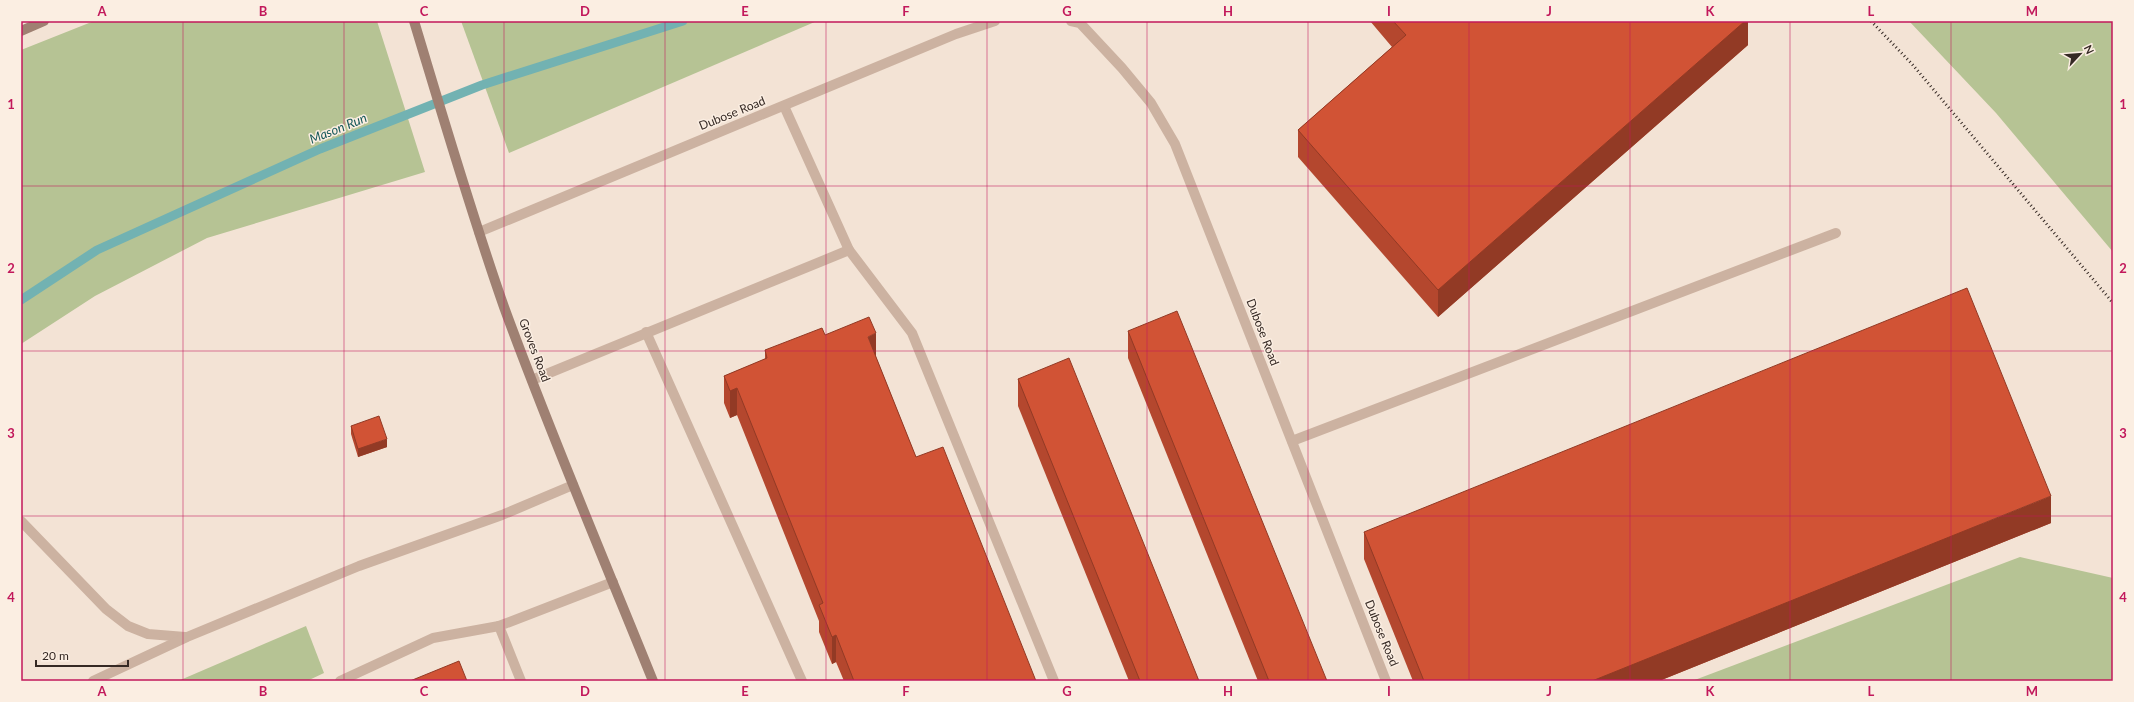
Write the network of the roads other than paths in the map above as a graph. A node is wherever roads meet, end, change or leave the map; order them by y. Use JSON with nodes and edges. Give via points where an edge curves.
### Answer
{"nodes":[{"id":1,"x":44,"y":21,"type":"edge"},
{"id":2,"x":414,"y":21,"type":"edge"},
{"id":3,"x":995,"y":21,"type":"edge"},
{"id":4,"x":1071,"y":21,"type":"edge"},
{"id":5,"x":21,"y":30,"type":"edge"},
{"id":6,"x":784,"y":106,"type":"junction"},
{"id":7,"x":479,"y":232,"type":"junction"},
{"id":8,"x":1836,"y":233,"type":"dead end"},
{"id":9,"x":849,"y":250,"type":"junction"},
{"id":10,"x":646,"y":332,"type":"junction"},
{"id":11,"x":532,"y":380,"type":"junction"},
{"id":12,"x":1292,"y":441,"type":"junction"},
{"id":13,"x":573,"y":485,"type":"junction"},
{"id":14,"x":21,"y":521,"type":"edge"},
{"id":15,"x":613,"y":582,"type":"junction"},
{"id":16,"x":499,"y":626,"type":"junction"},
{"id":17,"x":187,"y":637,"type":"junction"},
{"id":18,"x":93,"y":681,"type":"edge"},
{"id":19,"x":340,"y":681,"type":"edge"},
{"id":20,"x":521,"y":681,"type":"edge"},
{"id":21,"x":653,"y":681,"type":"edge"},
{"id":22,"x":802,"y":681,"type":"edge"},
{"id":23,"x":1054,"y":681,"type":"edge"},
{"id":24,"x":1386,"y":681,"type":"edge"}],
"edges":[{"from":1,"to":5,"type":"street"},
{"from":2,"to":7,"type":"street","name":"Groves Road"},
{"from":3,"to":6,"type":"street","name":"Dubose Road","via":[[956,34]]},
{"from":4,"to":12,"type":"street","name":"Dubose Road","via":[[1080,23],[1152,103],[1175,144]]},
{"from":6,"to":7,"type":"street","name":"Dubose Road"},
{"from":6,"to":9,"type":"street"},
{"from":7,"to":11,"type":"street","name":"Groves Road"},
{"from":8,"to":12,"type":"street"},
{"from":9,"to":10,"type":"street"},
{"from":9,"to":23,"type":"street","via":[[912,333]]},
{"from":10,"to":11,"type":"street"},
{"from":10,"to":22,"type":"street"},
{"from":11,"to":13,"type":"street","name":"Groves Road"},
{"from":12,"to":24,"type":"street","name":"Dubose Road"},
{"from":13,"to":15,"type":"street","name":"Groves Road"},
{"from":13,"to":17,"type":"street","via":[[502,515],[360,566]]},
{"from":14,"to":17,"type":"street","via":[[106,609],[128,626],[148,634]]},
{"from":15,"to":16,"type":"street"},
{"from":15,"to":21,"type":"street","name":"Groves Road"},
{"from":16,"to":19,"type":"street","via":[[433,638]]},
{"from":16,"to":20,"type":"street"},
{"from":17,"to":18,"type":"street"}]}
